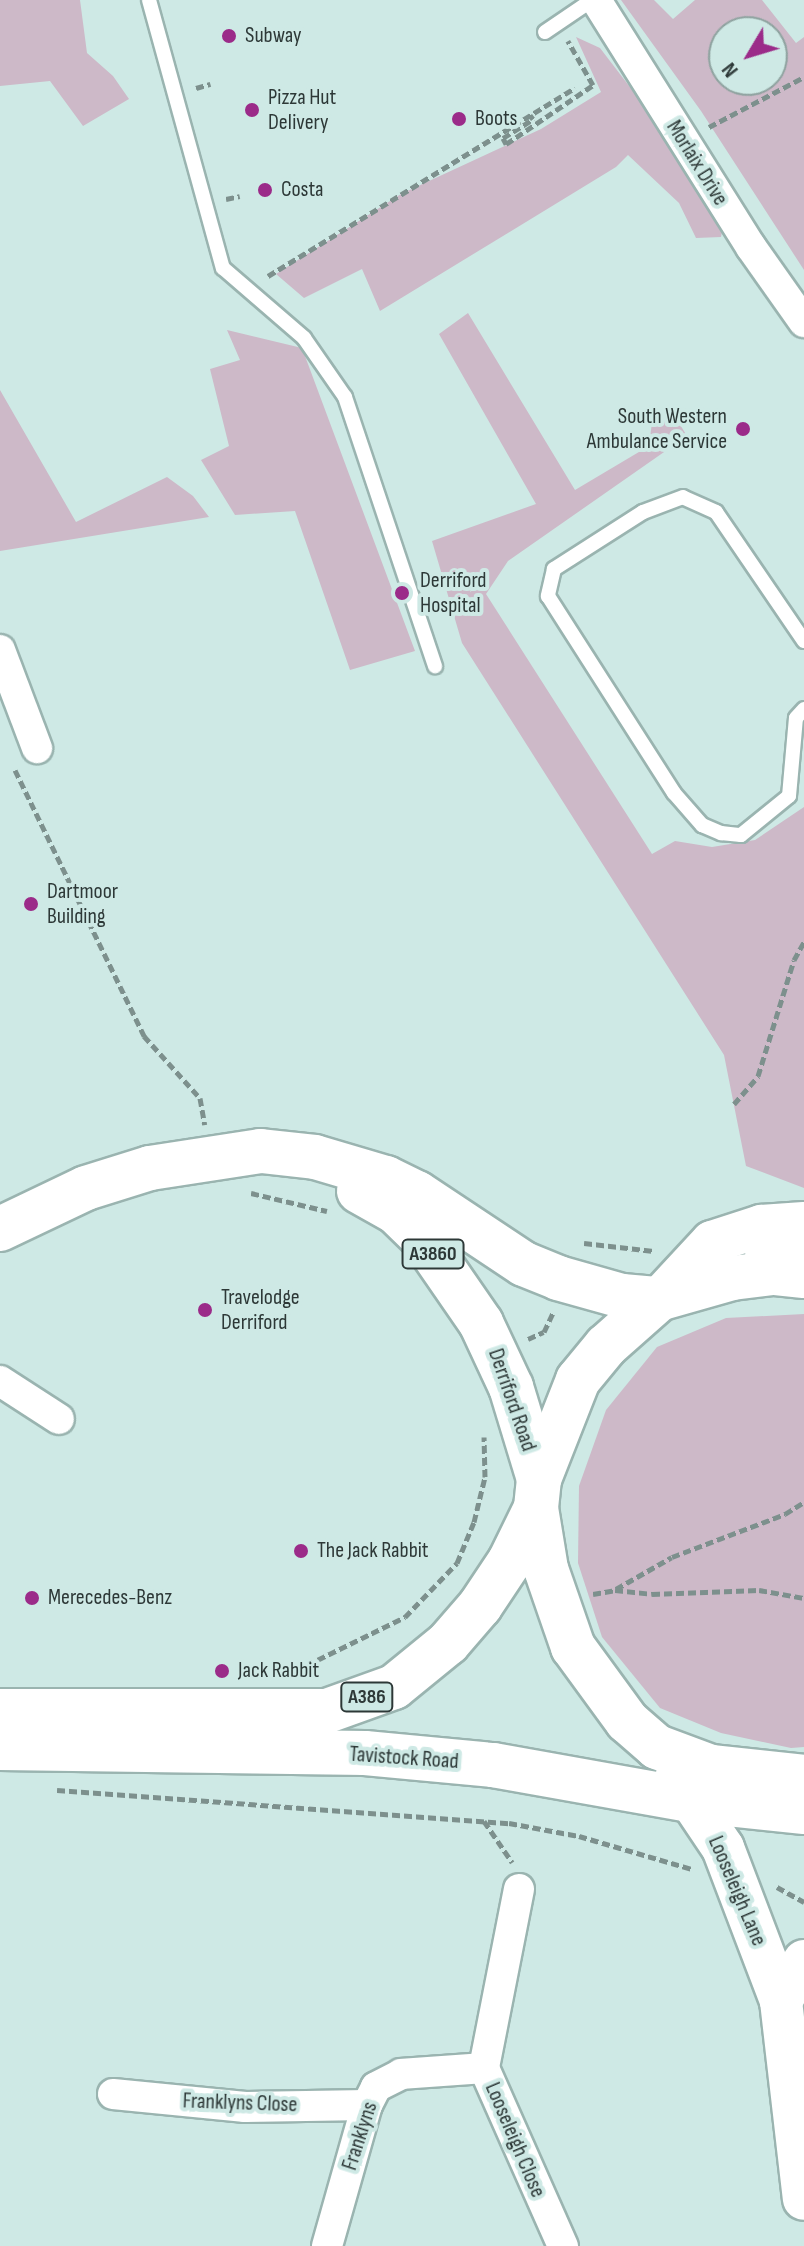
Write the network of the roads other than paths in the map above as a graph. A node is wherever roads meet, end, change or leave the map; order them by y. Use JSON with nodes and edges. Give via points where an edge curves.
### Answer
{"nodes":[{"id":1,"x":149,"y":0,"type":"edge"},
{"id":2,"x":594,"y":0,"type":"edge"},
{"id":3,"x":545,"y":32,"type":"dead end"},
{"id":4,"x":804,"y":322,"type":"edge"},
{"id":5,"x":804,"y":641,"type":"edge"},
{"id":6,"x":0,"y":650,"type":"edge"},
{"id":7,"x":435,"y":666,"type":"dead end"},
{"id":8,"x":804,"y":709,"type":"edge"},
{"id":9,"x":37,"y":748,"type":"dead end"},
{"id":10,"x":212,"y":1157,"type":"junction"},
{"id":11,"x":804,"y":1223,"type":"edge"},
{"id":12,"x":0,"y":1229,"type":"edge"},
{"id":13,"x":804,"y":1247,"type":"edge"},
{"id":14,"x":734,"y":1259,"type":"dead end"},
{"id":15,"x":707,"y":1269,"type":"dead end"},
{"id":16,"x":804,"y":1276,"type":"edge"},
{"id":17,"x":659,"y":1299,"type":"junction"},
{"id":18,"x":0,"y":1381,"type":"edge"},
{"id":19,"x":59,"y":1419,"type":"dead end"},
{"id":20,"x":537,"y":1493,"type":"junction"},
{"id":21,"x":0,"y":1711,"type":"edge"},
{"id":22,"x":657,"y":1747,"type":"junction"},
{"id":23,"x":0,"y":1748,"type":"edge"},
{"id":24,"x":804,"y":1777,"type":"edge"},
{"id":25,"x":690,"y":1800,"type":"junction"},
{"id":26,"x":804,"y":1812,"type":"edge"},
{"id":27,"x":519,"y":1889,"type":"road end"},
{"id":28,"x":804,"y":1961,"type":"edge"},
{"id":29,"x":781,"y":2001,"type":"junction"},
{"id":30,"x":484,"y":2068,"type":"junction"},
{"id":31,"x":113,"y":2094,"type":"dead end"},
{"id":32,"x":367,"y":2105,"type":"junction"},
{"id":33,"x":804,"y":2199,"type":"edge"},
{"id":34,"x":327,"y":2246,"type":"edge"},
{"id":35,"x":563,"y":2246,"type":"edge"}],
"edges":[{"from":1,"to":7,"type":"lane","via":[[223,268],[304,338],[345,397]]},
{"from":2,"to":3,"type":"lane"},
{"from":2,"to":4,"type":"street","name":"Morlaix Drive"},
{"from":5,"to":8,"type":"lane","via":[[716,512],[683,497],[643,512],[554,569],[548,596],[665,781],[702,825],[741,835],[789,796],[796,718]]},
{"from":6,"to":9,"type":"street"},
{"from":10,"to":12,"type":"main road","name":"Derriford Road","number":"A3860","via":[[150,1168],[86,1188]]},
{"from":10,"to":17,"type":"main road","name":"Derriford Road","number":"A3860","via":[[261,1151],[351,1165],[417,1193],[499,1249],[558,1278],[622,1296]]},
{"from":10,"to":20,"type":"main road","name":"Derriford Road","number":"A3860","via":[[341,1181],[396,1212],[421,1236],[497,1351]]},
{"from":11,"to":17,"type":"street","via":[[761,1226],[712,1242]]},
{"from":13,"to":14,"type":"lane"},
{"from":15,"to":17,"type":"lane"},
{"from":16,"to":17,"type":"main road","via":[[732,1278]]},
{"from":17,"to":20,"type":"main road","via":[[606,1346],[578,1380]]},
{"from":18,"to":19,"type":"street"},
{"from":20,"to":21,"type":"main road","number":"A386","via":[[510,1561],[480,1606],[448,1643],[394,1687],[327,1711]]},
{"from":20,"to":22,"type":"main road","name":"Derriford Road","via":[[546,1569],[573,1647],[627,1721]]},
{"from":22,"to":24,"type":"main road","via":[[711,1767]]},
{"from":22,"to":25,"type":"street","name":"Looseleigh Lane"},
{"from":23,"to":25,"type":"main road","name":"Tavistock Road","via":[[365,1753],[493,1765]]},
{"from":25,"to":26,"type":"main road","name":"Tavistock Road"},
{"from":25,"to":29,"type":"street","name":"Looseleigh Lane","via":[[723,1848]]},
{"from":27,"to":30,"type":"street","name":"Looseleigh Close"},
{"from":28,"to":29,"type":"street"},
{"from":29,"to":33,"type":"street","name":"Looseleigh Lane"},
{"from":30,"to":32,"type":"street","name":"Franklyns","via":[[401,2074],[376,2087]]},
{"from":30,"to":35,"type":"street","name":"Looseleigh Close"},
{"from":31,"to":32,"type":"street","name":"Franklyns Close","via":[[245,2107]]},
{"from":32,"to":34,"type":"street","name":"Franklyns"}]}
